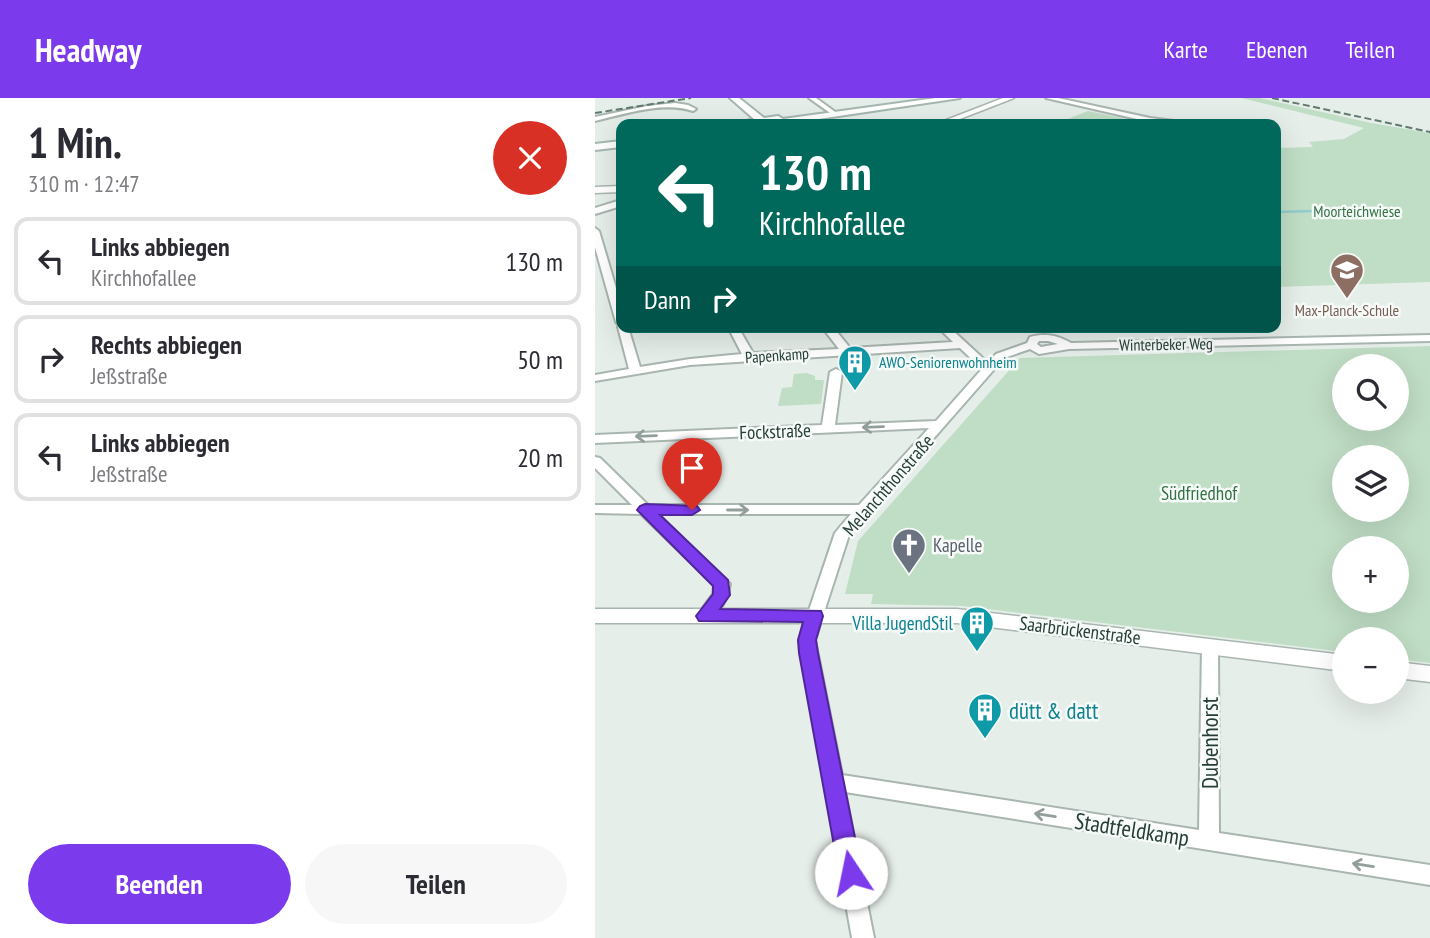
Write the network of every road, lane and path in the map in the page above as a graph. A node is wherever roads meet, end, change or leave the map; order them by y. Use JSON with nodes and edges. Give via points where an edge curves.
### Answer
{"nodes":[{"id":1,"x":812,"y":98,"type":"edge"},
{"id":2,"x":968,"y":98,"type":"edge"},
{"id":3,"x":999,"y":98,"type":"edge"},
{"id":4,"x":1010,"y":98,"type":"edge"},
{"id":5,"x":1049,"y":98,"type":"edge"},
{"id":6,"x":737,"y":99,"type":"edge"},
{"id":7,"x":952,"y":99,"type":"edge"},
{"id":8,"x":694,"y":109,"type":"dead end"},
{"id":9,"x":979,"y":110,"type":"junction"},
{"id":10,"x":835,"y":114,"type":"junction"},
{"id":11,"x":595,"y":119,"type":"edge"},
{"id":12,"x":755,"y":119,"type":"edge"},
{"id":13,"x":793,"y":119,"type":"edge"},
{"id":14,"x":954,"y":119,"type":"edge"},
{"id":15,"x":1152,"y":119,"type":"edge"},
{"id":16,"x":616,"y":143,"type":"edge"},
{"id":17,"x":595,"y":145,"type":"edge"},
{"id":18,"x":616,"y":189,"type":"edge"},
{"id":19,"x":595,"y":190,"type":"edge"},
{"id":20,"x":616,"y":204,"type":"edge"},
{"id":21,"x":595,"y":211,"type":"edge"},
{"id":22,"x":595,"y":231,"type":"edge"},
{"id":23,"x":616,"y":304,"type":"edge"},
{"id":24,"x":624,"y":333,"type":"edge"},
{"id":25,"x":736,"y":333,"type":"edge"},
{"id":26,"x":832,"y":333,"type":"edge"},
{"id":27,"x":949,"y":333,"type":"edge"},
{"id":28,"x":1430,"y":338,"type":"edge"},
{"id":29,"x":961,"y":345,"type":"junction"},
{"id":30,"x":846,"y":349,"type":"junction"},
{"id":31,"x":749,"y":356,"type":"junction"},
{"id":32,"x":988,"y":369,"type":"junction"},
{"id":33,"x":635,"y":371,"type":"junction"},
{"id":34,"x":836,"y":372,"type":"dead end"},
{"id":35,"x":595,"y":378,"type":"edge"},
{"id":36,"x":941,"y":424,"type":"junction"},
{"id":37,"x":828,"y":429,"type":"junction"},
{"id":38,"x":595,"y":439,"type":"edge"},
{"id":39,"x":595,"y":461,"type":"edge"},
{"id":40,"x":595,"y":509,"type":"edge"},
{"id":41,"x":645,"y":510,"type":"junction"},
{"id":42,"x":861,"y":510,"type":"junction"},
{"id":43,"x":705,"y":616,"type":"junction"},
{"id":44,"x":814,"y":616,"type":"junction"},
{"id":45,"x":595,"y":617,"type":"edge"},
{"id":46,"x":1210,"y":646,"type":"junction"},
{"id":47,"x":1332,"y":661,"type":"edge"},
{"id":48,"x":1409,"y":671,"type":"edge"},
{"id":49,"x":1430,"y":674,"type":"edge"},
{"id":50,"x":833,"y":782,"type":"junction"},
{"id":51,"x":1209,"y":841,"type":"junction"},
{"id":52,"x":1430,"y":875,"type":"edge"},
{"id":53,"x":863,"y":938,"type":"edge"}],
"edges":[{"from":1,"to":10,"type":"street"},
{"from":2,"to":7,"type":"main road"},
{"from":3,"to":9,"type":"street"},
{"from":4,"to":9,"type":"street"},
{"from":5,"to":15,"type":"street"},
{"from":6,"to":12,"type":"main road"},
{"from":7,"to":10,"type":"main road"},
{"from":8,"to":11,"type":"street","via":[[689,105],[661,107]]},
{"from":9,"to":14,"type":"street"},
{"from":10,"to":13,"type":"main road"},
{"from":16,"to":17,"type":"main road"},
{"from":18,"to":19,"type":"street"},
{"from":20,"to":21,"type":"street"},
{"from":22,"to":23,"type":"street"},
{"from":24,"to":33,"type":"street"},
{"from":25,"to":31,"type":"street"},
{"from":26,"to":30,"type":"street"},
{"from":27,"to":29,"type":"street"},
{"from":28,"to":32,"type":"street","name":"Winterbeker Weg","via":[[1069,346],[1041,337],[1008,351]]},
{"from":29,"to":30,"type":"street","name":"Papenkamp"},
{"from":29,"to":32,"type":"street"},
{"from":30,"to":31,"type":"street","name":"Papenkamp"},
{"from":31,"to":33,"type":"street","name":"Papenkamp"},
{"from":32,"to":36,"type":"street","name":"Melanchthonstraße"},
{"from":33,"to":35,"type":"street","name":"Papenkamp"},
{"from":34,"to":37,"type":"street","name":"Fockstraße"},
{"from":36,"to":37,"type":"street","name":"Fockstraße","one_way":true},
{"from":36,"to":42,"type":"street","name":"Melanchthonstraße"},
{"from":37,"to":38,"type":"street","name":"Fockstraße","one_way":true},
{"from":39,"to":41,"type":"street"},
{"from":40,"to":41,"type":"street"},
{"from":41,"to":42,"type":"street","one_way":true},
{"from":41,"to":43,"type":"street","via":[[722,584],[721,595]]},
{"from":42,"to":44,"type":"street","name":"Melanchthonstraße","via":[[842,533]]},
{"from":43,"to":44,"type":"street","name":"Saarbrückenstraße"},
{"from":43,"to":45,"type":"street","name":"Saarbrückenstraße"},
{"from":44,"to":46,"type":"street","name":"Saarbrückenstraße","via":[[957,616]]},
{"from":44,"to":50,"type":"street","name":"Melanchthonstraße","via":[[808,653]]},
{"from":46,"to":47,"type":"street","name":"Saarbrückenstraße"},
{"from":46,"to":51,"type":"street","name":"Dubenhorst"},
{"from":48,"to":49,"type":"street"},
{"from":51,"to":50,"type":"street","name":"Stadtfeldkamp","one_way":true},
{"from":50,"to":53,"type":"street","name":"Melanchthonstraße"},
{"from":52,"to":51,"type":"street","name":"Stadtfeldkamp","one_way":true}]}
